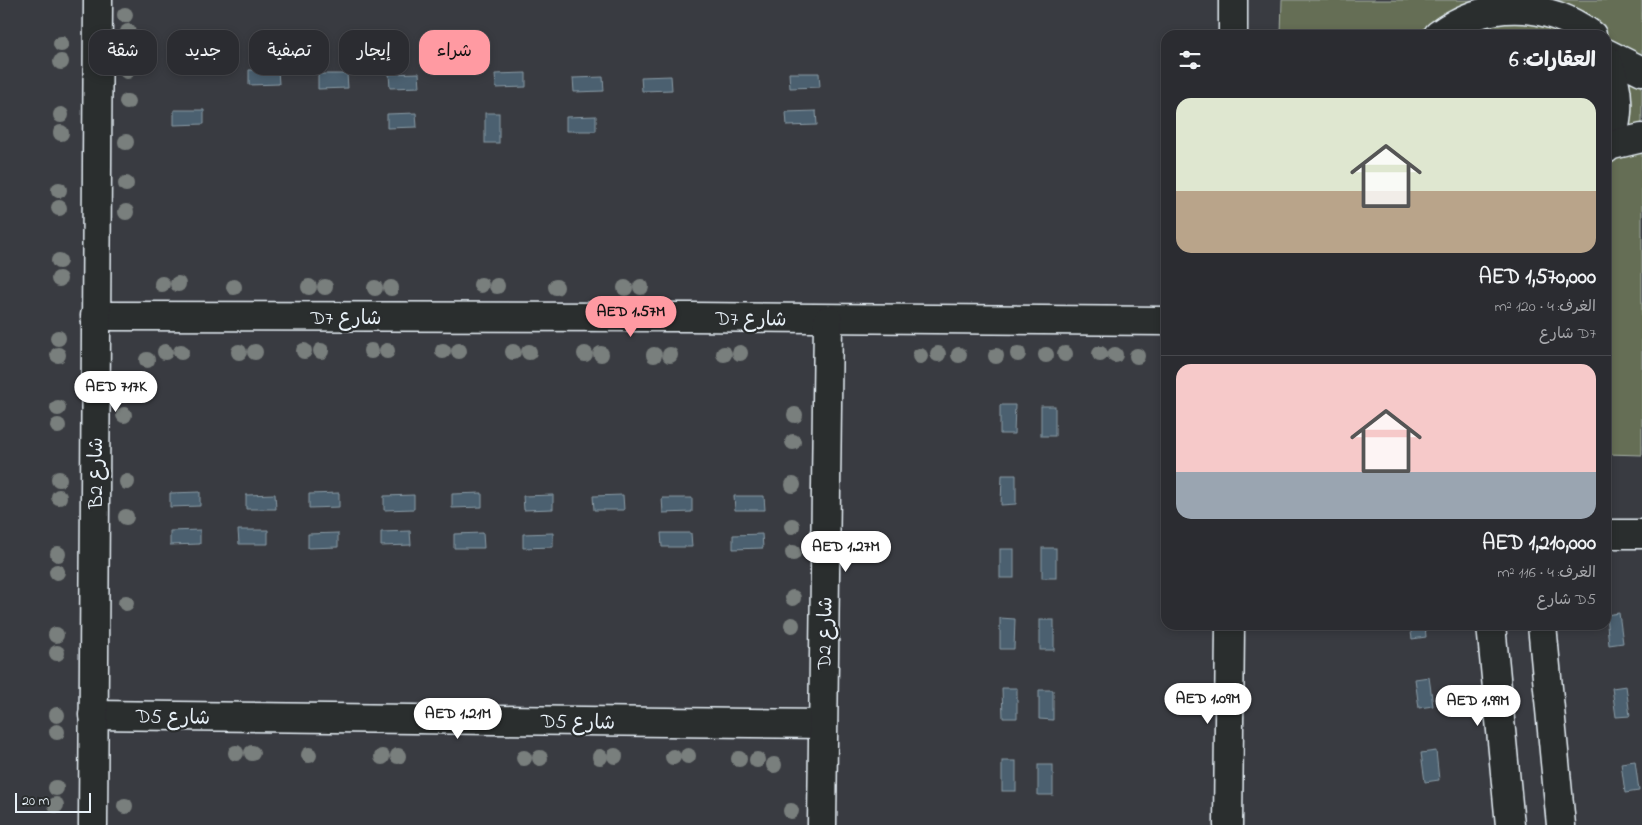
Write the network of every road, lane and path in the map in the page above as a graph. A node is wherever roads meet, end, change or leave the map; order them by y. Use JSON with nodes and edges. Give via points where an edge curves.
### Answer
{"nodes":[{"id":1,"x":98,"y":0,"type":"edge"},
{"id":2,"x":1233,"y":0,"type":"edge"},
{"id":3,"x":1556,"y":5,"type":"edge"},
{"id":4,"x":1465,"y":8,"type":"edge"},
{"id":5,"x":1233,"y":30,"type":"edge"},
{"id":6,"x":1443,"y":30,"type":"edge"},
{"id":7,"x":1586,"y":30,"type":"edge"},
{"id":8,"x":1611,"y":56,"type":"edge"},
{"id":9,"x":1611,"y":71,"type":"edge"},
{"id":10,"x":1642,"y":71,"type":"edge"},
{"id":11,"x":1611,"y":138,"type":"edge"},
{"id":12,"x":1642,"y":138,"type":"edge"},
{"id":13,"x":1611,"y":146,"type":"edge"},
{"id":14,"x":95,"y":316,"type":"junction"},
{"id":15,"x":828,"y":320,"type":"junction"},
{"id":16,"x":1161,"y":321,"type":"edge"},
{"id":17,"x":1611,"y":534,"type":"edge"},
{"id":18,"x":1642,"y":534,"type":"edge"},
{"id":19,"x":1230,"y":630,"type":"edge"},
{"id":20,"x":1491,"y":630,"type":"edge"},
{"id":21,"x":1542,"y":630,"type":"edge"},
{"id":22,"x":93,"y":715,"type":"junction"},
{"id":23,"x":823,"y":724,"type":"junction"},
{"id":24,"x":93,"y":825,"type":"edge"},
{"id":25,"x":822,"y":825,"type":"edge"},
{"id":26,"x":1228,"y":825,"type":"edge"},
{"id":27,"x":1510,"y":825,"type":"edge"},
{"id":28,"x":1561,"y":825,"type":"edge"}],
"edges":[{"from":1,"to":14,"type":"street","name":"B2 شارع"},
{"from":2,"to":5,"type":"street"},
{"from":3,"to":4,"type":"street","via":[[1526,1]]},
{"from":3,"to":7,"type":"street"},
{"from":4,"to":6,"type":"street"},
{"from":8,"to":10,"type":"street"},
{"from":9,"to":11,"type":"street","via":[[1617,98]]},
{"from":12,"to":13,"type":"street"},
{"from":14,"to":15,"type":"street","name":"D7 شارع"},
{"from":14,"to":22,"type":"street","name":"B2 شارع"},
{"from":15,"to":16,"type":"street","name":"D7 شارع"},
{"from":15,"to":23,"type":"street","name":"D2 شارع"},
{"from":17,"to":18,"type":"street"},
{"from":19,"to":26,"type":"street"},
{"from":20,"to":27,"type":"street"},
{"from":21,"to":28,"type":"street"},
{"from":22,"to":23,"type":"street","name":"D5 شارع"},
{"from":22,"to":24,"type":"street","name":"B2 شارع"},
{"from":23,"to":25,"type":"street","name":"D2 شارع"}]}
